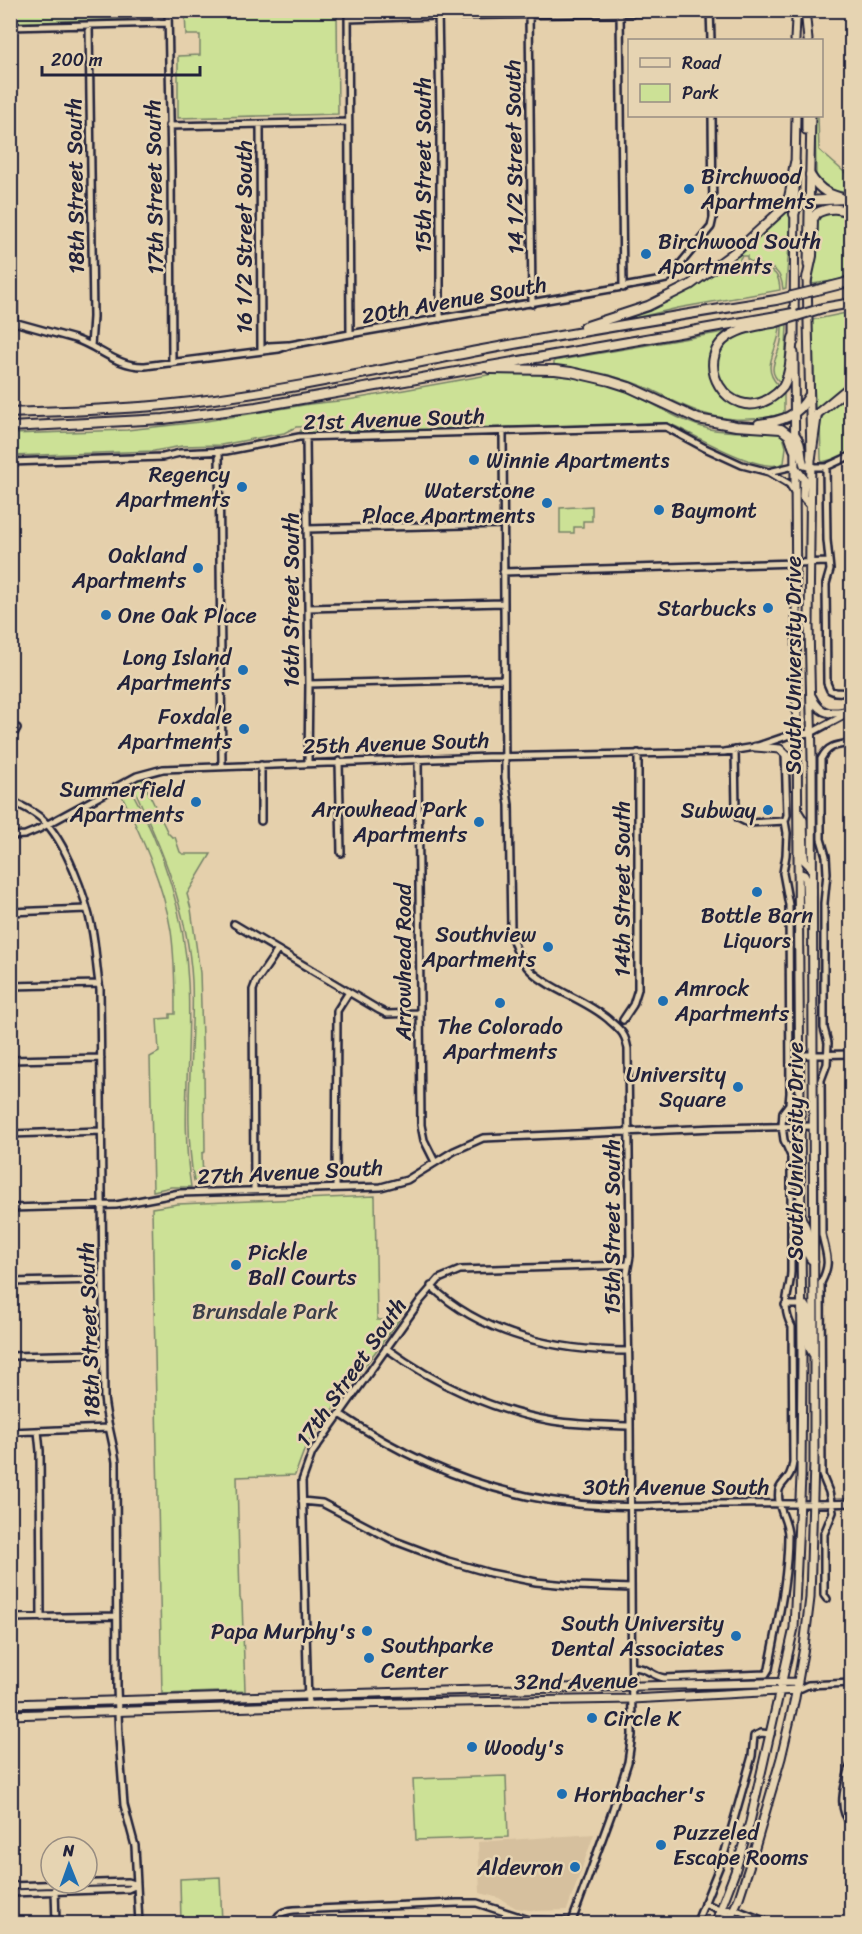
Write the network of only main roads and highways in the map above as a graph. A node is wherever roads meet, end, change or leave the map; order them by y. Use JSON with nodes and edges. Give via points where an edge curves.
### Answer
{"nodes":[{"id":1,"x":802,"y":11,"type":"edge"},
{"id":2,"x":795,"y":39,"type":"edge"},
{"id":3,"x":808,"y":39,"type":"edge"},
{"id":4,"x":796,"y":117,"type":"edge"},
{"id":5,"x":806,"y":117,"type":"edge"},
{"id":6,"x":811,"y":117,"type":"edge"},
{"id":7,"x":795,"y":163,"type":"junction"},
{"id":8,"x":810,"y":174,"type":"junction"},
{"id":9,"x":810,"y":200,"type":"junction"},
{"id":10,"x":849,"y":200,"type":"edge"},
{"id":11,"x":794,"y":214,"type":"junction"},
{"id":12,"x":852,"y":215,"type":"edge"},
{"id":13,"x":807,"y":279,"type":"junction"},
{"id":14,"x":852,"y":279,"type":"edge"},
{"id":15,"x":852,"y":287,"type":"edge"},
{"id":16,"x":817,"y":291,"type":"junction"},
{"id":17,"x":852,"y":303,"type":"edge"},
{"id":18,"x":777,"y":319,"type":"junction"},
{"id":19,"x":548,"y":338,"type":"junction"},
{"id":20,"x":794,"y":338,"type":"junction"},
{"id":21,"x":473,"y":368,"type":"junction"},
{"id":22,"x":852,"y":385,"type":"edge"},
{"id":23,"x":809,"y":396,"type":"junction"},
{"id":24,"x":10,"y":413,"type":"edge"},
{"id":25,"x":795,"y":414,"type":"junction"},
{"id":26,"x":736,"y":426,"type":"junction"},
{"id":27,"x":10,"y":427,"type":"edge"},
{"id":28,"x":795,"y":434,"type":"junction"},
{"id":29,"x":794,"y":449,"type":"junction"},
{"id":30,"x":811,"y":457,"type":"junction"},
{"id":31,"x":794,"y":466,"type":"junction"},
{"id":32,"x":811,"y":467,"type":"junction"},
{"id":33,"x":810,"y":505,"type":"junction"},
{"id":34,"x":810,"y":694,"type":"junction"},
{"id":35,"x":852,"y":711,"type":"edge"},
{"id":36,"x":755,"y":747,"type":"road end"},
{"id":37,"x":797,"y":765,"type":"junction"},
{"id":38,"x":798,"y":812,"type":"junction"},
{"id":39,"x":811,"y":867,"type":"junction"},
{"id":40,"x":798,"y":873,"type":"junction"},
{"id":41,"x":811,"y":918,"type":"junction"},
{"id":42,"x":801,"y":1216,"type":"junction"},
{"id":43,"x":814,"y":1262,"type":"junction"},
{"id":44,"x":802,"y":1305,"type":"junction"},
{"id":45,"x":814,"y":1356,"type":"junction"},
{"id":46,"x":797,"y":1686,"type":"junction"},
{"id":47,"x":781,"y":1687,"type":"junction"},
{"id":48,"x":10,"y":1704,"type":"edge"},
{"id":49,"x":10,"y":1715,"type":"edge"},
{"id":50,"x":729,"y":1920,"type":"edge"},
{"id":51,"x":715,"y":1923,"type":"edge"}],
"edges":[{"from":1,"to":2,"type":"main road","via":[[796,19]]},
{"from":1,"to":3,"type":"main road"},
{"from":4,"to":7,"type":"main road","name":"South University Drive"},
{"from":5,"to":8,"type":"main road"},
{"from":6,"to":8,"type":"main road","name":"South University Drive"},
{"from":7,"to":11,"type":"main road","name":"South University Drive"},
{"from":7,"to":19,"type":"highway","via":[[785,207],[739,249],[690,285],[648,306]]},
{"from":8,"to":9,"type":"main road","name":"South University Drive"},
{"from":8,"to":10,"type":"highway","via":[[817,187]]},
{"from":9,"to":10,"type":"highway"},
{"from":9,"to":11,"type":"highway","via":[[800,203]]},
{"from":9,"to":13,"type":"main road","name":"South University Drive"},
{"from":11,"to":20,"type":"main road","name":"South University Drive"},
{"from":12,"to":13,"type":"highway","via":[[833,208],[816,213]]},
{"from":13,"to":23,"type":"main road","name":"South University Drive"},
{"from":14,"to":16,"type":"highway"},
{"from":15,"to":16,"type":"highway"},
{"from":16,"to":19,"type":"highway","bridge":true},
{"from":17,"to":18,"type":"highway","bridge":true},
{"from":18,"to":20,"type":"highway","via":[[740,330],[716,348],[716,379],[720,389],[736,402],[751,405],[775,395],[783,387]]},
{"from":18,"to":21,"type":"highway"},
{"from":19,"to":24,"type":"highway","via":[[216,399]]},
{"from":20,"to":25,"type":"main road","name":"South University Drive"},
{"from":21,"to":26,"type":"highway","via":[[555,370],[591,376],[628,387],[698,419]]},
{"from":21,"to":27,"type":"highway","via":[[256,407],[164,419]]},
{"from":22,"to":30,"type":"highway","via":[[817,414]]},
{"from":23,"to":25,"type":"highway"},
{"from":23,"to":30,"type":"main road","name":"South University Drive"},
{"from":25,"to":26,"type":"highway"},
{"from":25,"to":28,"type":"main road","name":"South University Drive"},
{"from":26,"to":29,"type":"highway","via":[[781,429],[789,435]]},
{"from":28,"to":29,"type":"main road","name":"South University Drive"},
{"from":28,"to":32,"type":"main road","via":[[801,443],[804,465]]},
{"from":29,"to":31,"type":"main road","name":"South University Drive"},
{"from":30,"to":32,"type":"main road","name":"South University Drive"},
{"from":31,"to":33,"type":"main road","via":[[804,479],[803,497]]},
{"from":31,"to":37,"type":"main road","name":"South University Drive"},
{"from":32,"to":33,"type":"main road","name":"South University Drive"},
{"from":33,"to":34,"type":"main road","name":"South University Drive"},
{"from":34,"to":35,"type":"main road","via":[[823,712]]},
{"from":34,"to":39,"type":"main road","name":"South University Drive"},
{"from":36,"to":37,"type":"main road","via":[[780,749]]},
{"from":37,"to":38,"type":"main road","name":"South University Drive"},
{"from":38,"to":39,"type":"main road","via":[[803,820],[805,861]]},
{"from":38,"to":40,"type":"main road","name":"South University Drive"},
{"from":39,"to":41,"type":"main road","name":"South University Drive"},
{"from":40,"to":41,"type":"main road","via":[[806,879]]},
{"from":40,"to":42,"type":"main road","name":"South University Drive"},
{"from":41,"to":43,"type":"main road","name":"South University Drive"},
{"from":42,"to":43,"type":"main road","via":[[807,1230],[806,1252]]},
{"from":42,"to":44,"type":"main road","name":"South University Drive"},
{"from":43,"to":45,"type":"main road","name":"South University Drive"},
{"from":44,"to":45,"type":"main road","via":[[808,1310],[809,1347]]},
{"from":44,"to":47,"type":"main road","name":"South University Drive","via":[[794,1628]]},
{"from":45,"to":46,"type":"main road","name":"South University Drive","via":[[810,1598]]},
{"from":46,"to":47,"type":"main road","name":"32nd Avenue"},
{"from":46,"to":50,"type":"main road","name":"South University Drive","via":[[766,1812]]},
{"from":47,"to":48,"type":"main road","name":"32nd Avenue"},
{"from":47,"to":49,"type":"main road","name":"32nd Avenue","via":[[632,1699]]},
{"from":47,"to":51,"type":"main road","name":"South University Drive","via":[[750,1822]]}]}
